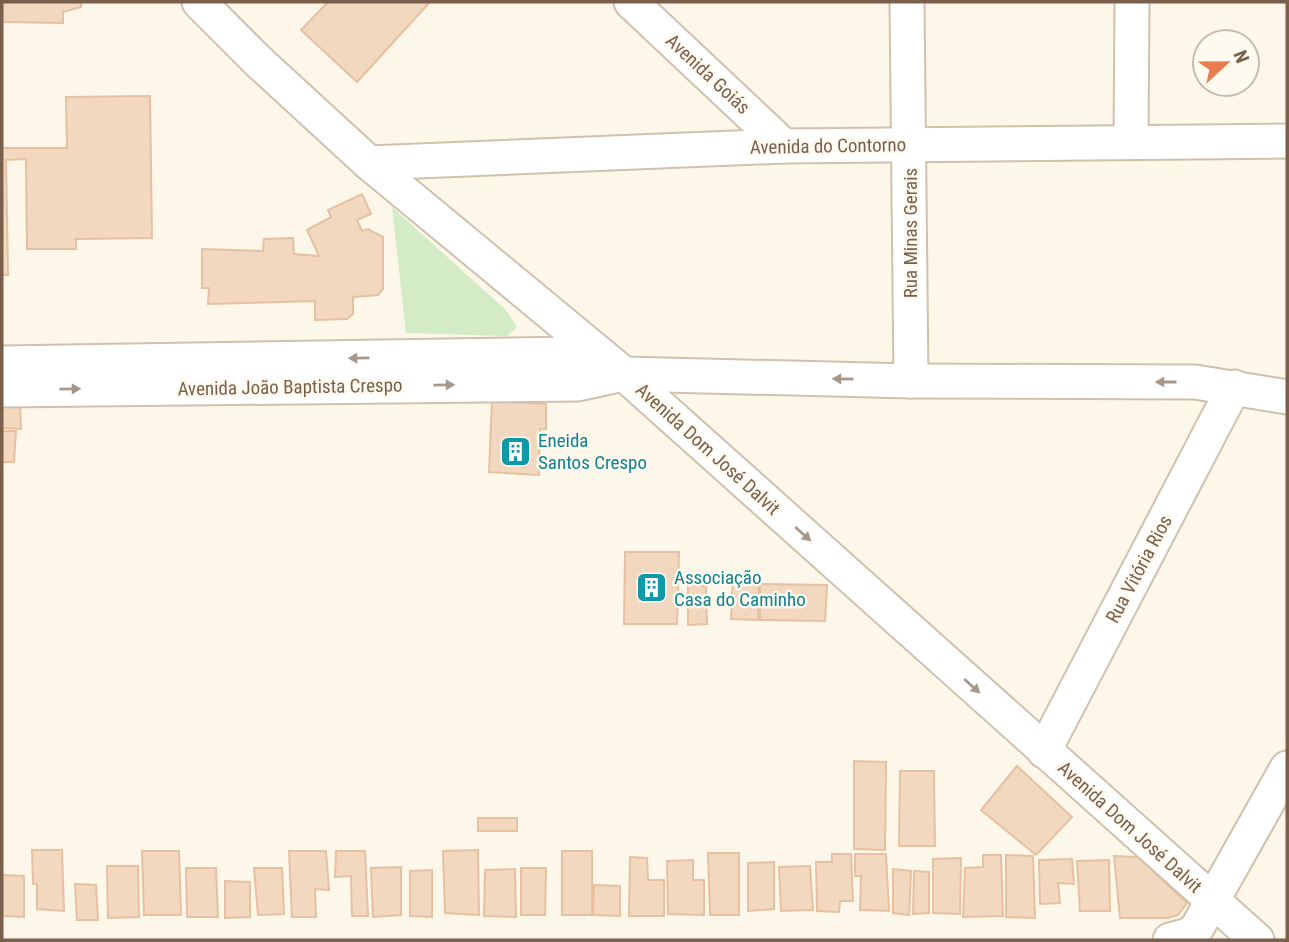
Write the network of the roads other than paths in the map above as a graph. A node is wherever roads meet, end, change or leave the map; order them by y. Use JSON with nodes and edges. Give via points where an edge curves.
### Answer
{"nodes":[{"id":1,"x":200,"y":2,"type":"edge"},
{"id":2,"x":631,"y":2,"type":"edge"},
{"id":3,"x":907,"y":2,"type":"edge"},
{"id":4,"x":1132,"y":2,"type":"edge"},
{"id":5,"x":1131,"y":141,"type":"junction"},
{"id":6,"x":1287,"y":141,"type":"edge"},
{"id":7,"x":910,"y":145,"type":"junction"},
{"id":8,"x":784,"y":146,"type":"junction"},
{"id":9,"x":369,"y":163,"type":"junction"},
{"id":10,"x":2,"y":363,"type":"edge"},
{"id":11,"x":576,"y":369,"type":"junction"},
{"id":12,"x":624,"y":374,"type":"junction"},
{"id":13,"x":1287,"y":375,"type":"edge"},
{"id":14,"x":911,"y":381,"type":"junction"},
{"id":15,"x":1234,"y":387,"type":"junction"},
{"id":16,"x":2,"y":390,"type":"edge"},
{"id":17,"x":1287,"y":397,"type":"edge"},
{"id":18,"x":1044,"y":751,"type":"junction"},
{"id":19,"x":1287,"y":768,"type":"edge"},
{"id":20,"x":1212,"y":901,"type":"junction"},
{"id":21,"x":1179,"y":938,"type":"edge"},
{"id":22,"x":1257,"y":940,"type":"edge"}],
"edges":[{"from":1,"to":9,"type":"street","name":"Avenida Dom José Dalvit"},
{"from":2,"to":8,"type":"street","name":"Avenida Goiás"},
{"from":3,"to":7,"type":"street","name":"Rua Minas Gerais"},
{"from":4,"to":5,"type":"street"},
{"from":5,"to":6,"type":"street","name":"Avenida do Contorno"},
{"from":5,"to":7,"type":"street","name":"Avenida do Contorno"},
{"from":7,"to":8,"type":"street","name":"Avenida do Contorno"},
{"from":7,"to":14,"type":"street","name":"Rua Minas Gerais"},
{"from":8,"to":9,"type":"street","name":"Avenida do Contorno"},
{"from":9,"to":12,"type":"street","name":"Avenida Dom José Dalvit"},
{"from":11,"to":10,"type":"street","name":"Avenida João Baptista Crespo","one_way":true},
{"from":11,"to":12,"type":"street"},
{"from":16,"to":11,"type":"street","name":"Avenida João Baptista Crespo","one_way":true},
{"from":14,"to":12,"type":"street","one_way":true},
{"from":12,"to":18,"type":"street","name":"Avenida Dom José Dalvit","one_way":true},
{"from":13,"to":15,"type":"street"},
{"from":15,"to":14,"type":"street","one_way":true,"via":[[1195,382]]},
{"from":15,"to":17,"type":"street"},
{"from":15,"to":18,"type":"street","name":"Rua Vitória Rios"},
{"from":18,"to":20,"type":"street","name":"Avenida Dom José Dalvit"},
{"from":19,"to":20,"type":"street"},
{"from":20,"to":21,"type":"street","name":"Avenida Dom José Dalvit","via":[[1197,928]]},
{"from":20,"to":22,"type":"street","name":"Avenida Dom José Dalvit"}]}
